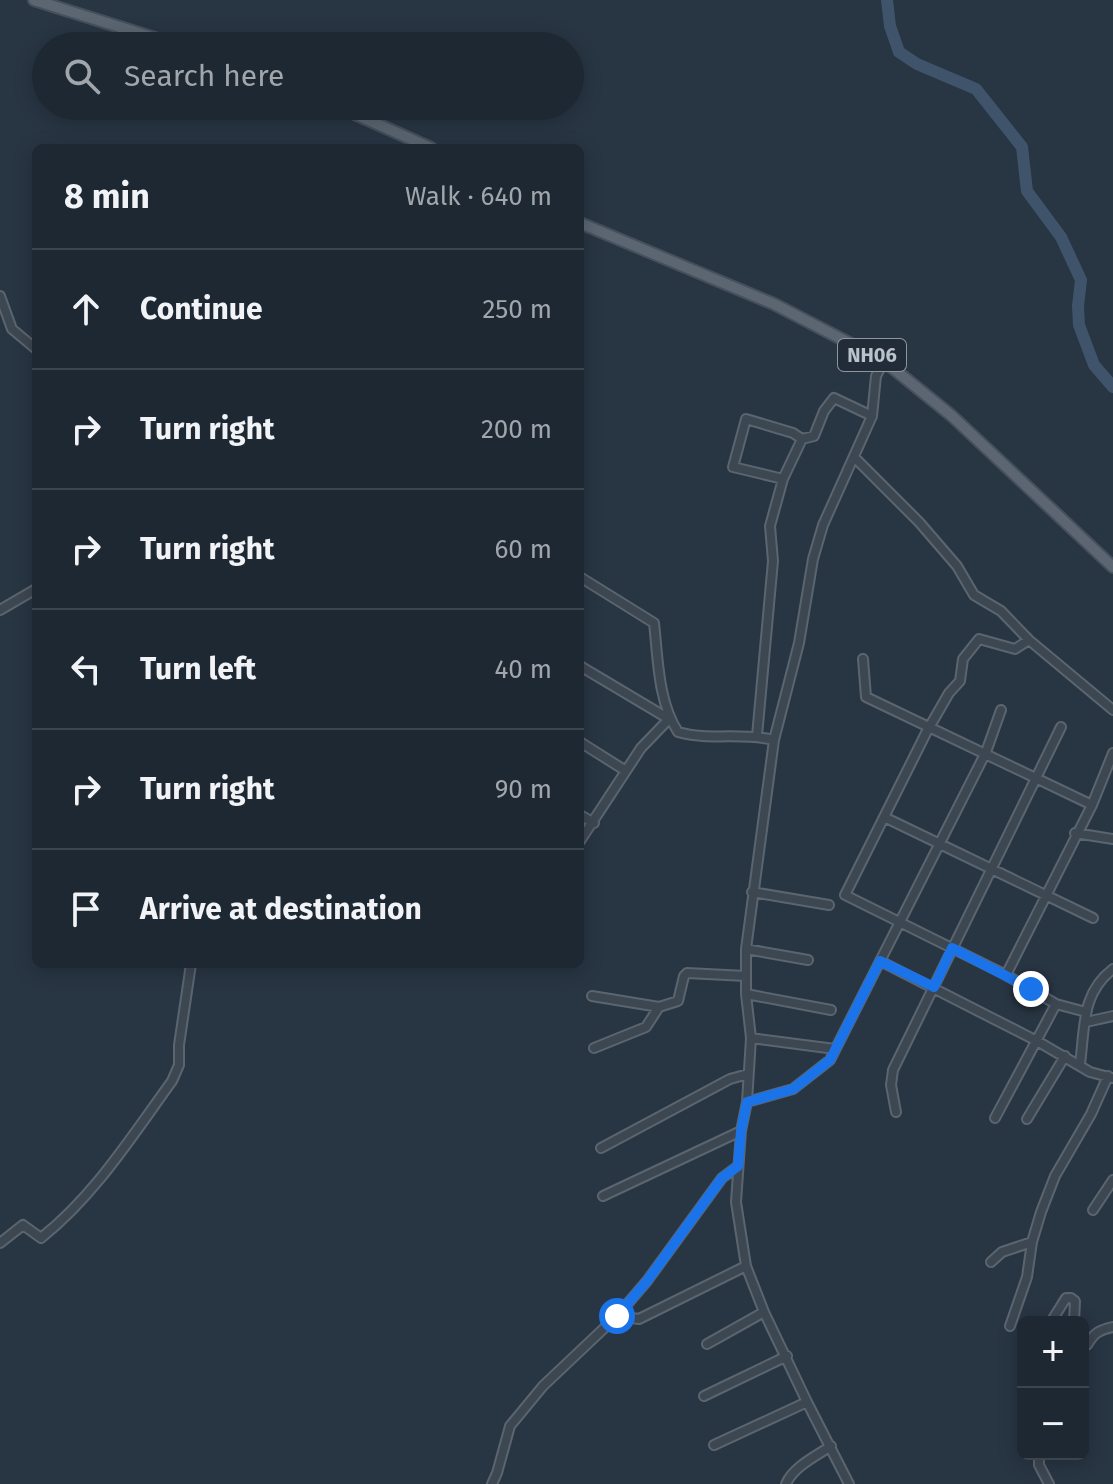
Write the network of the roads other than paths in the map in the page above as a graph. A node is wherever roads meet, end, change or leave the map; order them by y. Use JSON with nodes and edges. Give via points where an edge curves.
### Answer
{"nodes":[{"id":1,"x":34,"y":0,"type":"edge"},
{"id":2,"x":136,"y":32,"type":"edge"},
{"id":3,"x":368,"y":120,"type":"edge"},
{"id":4,"x":422,"y":144,"type":"edge"},
{"id":5,"x":584,"y":225,"type":"edge"},
{"id":6,"x":0,"y":296,"type":"edge"},
{"id":7,"x":32,"y":346,"type":"edge"},
{"id":8,"x":884,"y":361,"type":"junction"},
{"id":9,"x":872,"y":416,"type":"junction"},
{"id":10,"x":802,"y":439,"type":"junction"},
{"id":11,"x":854,"y":457,"type":"junction"},
{"id":12,"x":783,"y":479,"type":"junction"},
{"id":13,"x":1113,"y":567,"type":"edge"},
{"id":14,"x":584,"y":579,"type":"edge"},
{"id":15,"x":32,"y":591,"type":"edge"},
{"id":16,"x":0,"y":610,"type":"edge"},
{"id":17,"x":1029,"y":640,"type":"junction"},
{"id":18,"x":863,"y":659,"type":"dead end"},
{"id":19,"x":584,"y":668,"type":"edge"},
{"id":20,"x":1001,"y":710,"type":"dead end"},
{"id":21,"x":1113,"y":710,"type":"edge"},
{"id":22,"x":669,"y":719,"type":"junction"},
{"id":23,"x":929,"y":727,"type":"junction"},
{"id":24,"x":1061,"y":727,"type":"dead end"},
{"id":25,"x":757,"y":736,"type":"junction"},
{"id":26,"x":774,"y":740,"type":"junction"},
{"id":27,"x":584,"y":745,"type":"edge"},
{"id":28,"x":986,"y":752,"type":"junction"},
{"id":29,"x":1113,"y":753,"type":"edge"},
{"id":30,"x":626,"y":771,"type":"junction"},
{"id":31,"x":1110,"y":772,"type":"edge"},
{"id":32,"x":1038,"y":777,"type":"junction"},
{"id":33,"x":1092,"y":805,"type":"junction"},
{"id":34,"x":584,"y":817,"type":"edge"},
{"id":35,"x":884,"y":817,"type":"junction"},
{"id":36,"x":594,"y":823,"type":"junction"},
{"id":37,"x":1075,"y":833,"type":"junction"},
{"id":38,"x":584,"y":836,"type":"edge"},
{"id":39,"x":1113,"y":839,"type":"edge"},
{"id":40,"x":937,"y":843,"type":"junction"},
{"id":41,"x":992,"y":869,"type":"junction"},
{"id":42,"x":752,"y":892,"type":"junction"},
{"id":43,"x":1044,"y":895,"type":"junction"},
{"id":44,"x":829,"y":905,"type":"dead end"},
{"id":45,"x":1093,"y":918,"type":"dead end"},
{"id":46,"x":898,"y":922,"type":"junction"},
{"id":47,"x":952,"y":948,"type":"junction"},
{"id":48,"x":746,"y":949,"type":"junction"},
{"id":49,"x":808,"y":960,"type":"dead end"},
{"id":50,"x":880,"y":961,"type":"junction"},
{"id":51,"x":190,"y":968,"type":"edge"},
{"id":52,"x":1113,"y":969,"type":"edge"},
{"id":53,"x":1006,"y":975,"type":"junction"},
{"id":54,"x":746,"y":976,"type":"junction"},
{"id":55,"x":934,"y":987,"type":"junction"},
{"id":56,"x":746,"y":994,"type":"junction"},
{"id":57,"x":592,"y":996,"type":"dead end"},
{"id":58,"x":1056,"y":1004,"type":"junction"},
{"id":59,"x":659,"y":1007,"type":"junction"},
{"id":60,"x":831,"y":1010,"type":"dead end"},
{"id":61,"x":1086,"y":1012,"type":"junction"},
{"id":62,"x":1113,"y":1016,"type":"edge"},
{"id":63,"x":1086,"y":1022,"type":"junction"},
{"id":64,"x":751,"y":1038,"type":"junction"},
{"id":65,"x":1037,"y":1041,"type":"junction"},
{"id":66,"x":594,"y":1048,"type":"dead end"},
{"id":67,"x":835,"y":1049,"type":"junction"},
{"id":68,"x":1065,"y":1056,"type":"junction"},
{"id":69,"x":1080,"y":1064,"type":"junction"},
{"id":70,"x":748,"y":1074,"type":"junction"},
{"id":71,"x":1111,"y":1078,"type":"edge"},
{"id":72,"x":747,"y":1102,"type":"junction"},
{"id":73,"x":896,"y":1112,"type":"dead end"},
{"id":74,"x":995,"y":1118,"type":"dead end"},
{"id":75,"x":1027,"y":1119,"type":"dead end"},
{"id":76,"x":741,"y":1131,"type":"junction"},
{"id":77,"x":601,"y":1148,"type":"dead end"},
{"id":78,"x":738,"y":1166,"type":"junction"},
{"id":79,"x":1113,"y":1180,"type":"edge"},
{"id":80,"x":603,"y":1196,"type":"dead end"},
{"id":81,"x":1093,"y":1210,"type":"dead end"},
{"id":82,"x":1032,"y":1242,"type":"junction"},
{"id":83,"x":0,"y":1243,"type":"edge"},
{"id":84,"x":991,"y":1262,"type":"dead end"},
{"id":85,"x":746,"y":1266,"type":"junction"},
{"id":86,"x":764,"y":1312,"type":"junction"},
{"id":87,"x":617,"y":1316,"type":"junction"},
{"id":88,"x":1055,"y":1316,"type":"edge"},
{"id":89,"x":1074,"y":1316,"type":"edge"},
{"id":90,"x":1010,"y":1326,"type":"dead end"},
{"id":91,"x":1113,"y":1327,"type":"edge"},
{"id":92,"x":1089,"y":1342,"type":"edge"},
{"id":93,"x":707,"y":1344,"type":"dead end"},
{"id":94,"x":787,"y":1356,"type":"junction"},
{"id":95,"x":704,"y":1396,"type":"dead end"},
{"id":96,"x":807,"y":1402,"type":"junction"},
{"id":97,"x":714,"y":1445,"type":"dead end"},
{"id":98,"x":831,"y":1446,"type":"junction"},
{"id":99,"x":1039,"y":1460,"type":"edge"},
{"id":100,"x":492,"y":1484,"type":"edge"},
{"id":101,"x":786,"y":1484,"type":"edge"},
{"id":102,"x":849,"y":1484,"type":"edge"},
{"id":103,"x":1049,"y":1484,"type":"edge"}],
"edges":[{"from":1,"to":2,"type":"main road"},
{"from":3,"to":4,"type":"main road"},
{"from":5,"to":8,"type":"main road","number":"NH06","via":[[774,304]]},
{"from":6,"to":7,"type":"street","via":[[12,329]]},
{"from":8,"to":9,"type":"street","via":[[876,376]]},
{"from":8,"to":13,"type":"main road","number":"NH06","via":[[952,416]]},
{"from":9,"to":10,"type":"street","via":[[834,398],[814,436]]},
{"from":9,"to":11,"type":"street"},
{"from":10,"to":12,"type":"street"},
{"from":10,"to":12,"type":"street","via":[[746,419],[733,467]]},
{"from":11,"to":17,"type":"street","via":[[919,522],[974,595],[1001,611]]},
{"from":11,"to":26,"type":"street","via":[[813,559],[799,643]]},
{"from":12,"to":25,"type":"street","via":[[770,526],[773,561]]},
{"from":14,"to":22,"type":"street","via":[[654,623]]},
{"from":15,"to":16,"type":"street"},
{"from":17,"to":21,"type":"street"},
{"from":17,"to":23,"type":"street","via":[[1015,649],[979,639],[963,659],[960,681]]},
{"from":18,"to":23,"type":"street","via":[[866,697]]},
{"from":19,"to":22,"type":"street"},
{"from":20,"to":28,"type":"street"},
{"from":22,"to":25,"type":"street","via":[[678,732],[695,737]]},
{"from":22,"to":30,"type":"street"},
{"from":23,"to":28,"type":"street"},
{"from":23,"to":35,"type":"street"},
{"from":24,"to":32,"type":"street"},
{"from":25,"to":26,"type":"street"},
{"from":26,"to":42,"type":"street"},
{"from":27,"to":30,"type":"street"},
{"from":28,"to":32,"type":"street"},
{"from":28,"to":40,"type":"street"},
{"from":29,"to":31,"type":"street"},
{"from":30,"to":36,"type":"street"},
{"from":31,"to":33,"type":"street"},
{"from":32,"to":33,"type":"street"},
{"from":32,"to":41,"type":"street"},
{"from":33,"to":37,"type":"street"},
{"from":34,"to":36,"type":"street"},
{"from":35,"to":40,"type":"street"},
{"from":35,"to":46,"type":"street","via":[[845,895]]},
{"from":36,"to":38,"type":"street"},
{"from":37,"to":39,"type":"street"},
{"from":37,"to":43,"type":"street"},
{"from":40,"to":41,"type":"street"},
{"from":40,"to":46,"type":"street"},
{"from":41,"to":43,"type":"street"},
{"from":41,"to":47,"type":"street"},
{"from":42,"to":44,"type":"street"},
{"from":42,"to":48,"type":"street"},
{"from":43,"to":45,"type":"street"},
{"from":43,"to":53,"type":"street"},
{"from":46,"to":47,"type":"street"},
{"from":46,"to":50,"type":"street"},
{"from":47,"to":53,"type":"street"},
{"from":47,"to":55,"type":"street"},
{"from":48,"to":49,"type":"street"},
{"from":48,"to":54,"type":"street"},
{"from":50,"to":55,"type":"street"},
{"from":50,"to":67,"type":"street"},
{"from":51,"to":83,"type":"street","via":[[179,1065],[172,1081],[69,1216],[41,1238],[23,1225]]},
{"from":52,"to":61,"type":"street","via":[[1089,996]]},
{"from":53,"to":58,"type":"street"},
{"from":54,"to":56,"type":"street"},
{"from":54,"to":59,"type":"street","via":[[687,973],[678,1001]]},
{"from":55,"to":65,"type":"street"},
{"from":55,"to":73,"type":"street","via":[[893,1070]]},
{"from":56,"to":60,"type":"street"},
{"from":56,"to":64,"type":"street"},
{"from":57,"to":59,"type":"street"},
{"from":58,"to":61,"type":"street"},
{"from":58,"to":65,"type":"street"},
{"from":59,"to":66,"type":"street","via":[[646,1027]]},
{"from":61,"to":63,"type":"street"},
{"from":62,"to":63,"type":"street"},
{"from":63,"to":69,"type":"street"},
{"from":64,"to":67,"type":"street"},
{"from":64,"to":70,"type":"street"},
{"from":65,"to":68,"type":"street"},
{"from":65,"to":74,"type":"street"},
{"from":67,"to":72,"type":"street","via":[[830,1060],[793,1089]]},
{"from":68,"to":69,"type":"street"},
{"from":68,"to":75,"type":"street"},
{"from":69,"to":71,"type":"street"},
{"from":70,"to":72,"type":"street"},
{"from":70,"to":77,"type":"street"},
{"from":71,"to":82,"type":"street","via":[[1055,1176]]},
{"from":72,"to":76,"type":"street"},
{"from":76,"to":78,"type":"street"},
{"from":76,"to":80,"type":"street"},
{"from":78,"to":85,"type":"street","via":[[736,1202]]},
{"from":78,"to":87,"type":"street","via":[[722,1178]]},
{"from":79,"to":81,"type":"street"},
{"from":82,"to":84,"type":"street","via":[[1002,1252]]},
{"from":82,"to":90,"type":"street","via":[[1027,1277]]},
{"from":85,"to":86,"type":"street"},
{"from":85,"to":87,"type":"street","via":[[639,1319]]},
{"from":86,"to":93,"type":"street"},
{"from":86,"to":94,"type":"street"},
{"from":87,"to":100,"type":"street","via":[[543,1386],[510,1426]]},
{"from":88,"to":89,"type":"street","via":[[1071,1298]]},
{"from":91,"to":92,"type":"street","via":[[1099,1330]]},
{"from":94,"to":95,"type":"street"},
{"from":94,"to":96,"type":"street"},
{"from":96,"to":97,"type":"street"},
{"from":96,"to":98,"type":"street"},
{"from":98,"to":101,"type":"street"},
{"from":98,"to":102,"type":"street"},
{"from":99,"to":103,"type":"street"}]}
